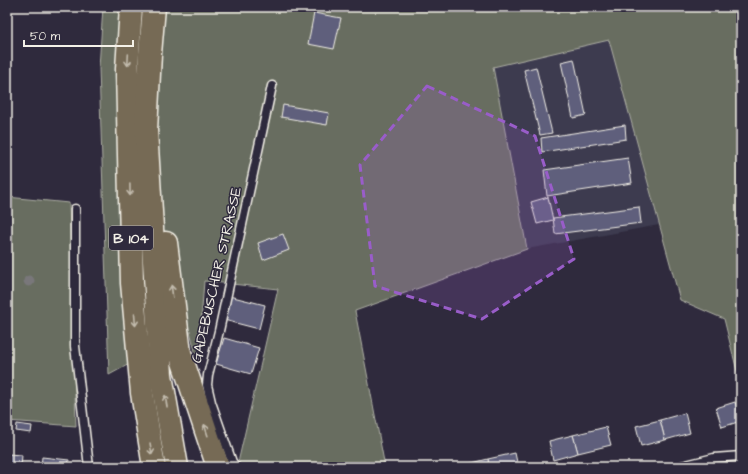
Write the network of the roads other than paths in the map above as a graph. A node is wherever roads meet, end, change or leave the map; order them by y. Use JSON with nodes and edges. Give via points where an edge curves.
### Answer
{"nodes":[{"id":1,"x":131,"y":7,"type":"edge"},
{"id":2,"x":154,"y":7,"type":"edge"},
{"id":3,"x":272,"y":86,"type":"dead end"},
{"id":4,"x":146,"y":130,"type":"junction"},
{"id":5,"x":75,"y":209,"type":"dead end"},
{"id":6,"x":741,"y":456,"type":"edge"},
{"id":7,"x":89,"y":467,"type":"edge"},
{"id":8,"x":154,"y":467,"type":"edge"},
{"id":9,"x":177,"y":467,"type":"edge"},
{"id":10,"x":218,"y":467,"type":"edge"},
{"id":11,"x":236,"y":467,"type":"edge"},
{"id":12,"x":678,"y":467,"type":"edge"}],
"edges":[{"from":1,"to":8,"type":"highway","number":"B 104","one_way":true,"via":[[127,69],[132,283],[142,392]]},
{"from":2,"to":4,"type":"highway","number":"B 104"},
{"from":3,"to":11,"type":"lane","name":"GADEBUSCHER STRASSE","via":[[207,385],[232,462]]},
{"from":9,"to":4,"type":"highway","number":"B 104","one_way":true,"via":[[161,375]]},
{"from":10,"to":4,"type":"highway","number":"B 104","one_way":true,"via":[[180,353],[156,164]]},
{"from":5,"to":7,"type":"lane","via":[[76,346]]},
{"from":6,"to":12,"type":"lane","via":[[714,458]]}]}
